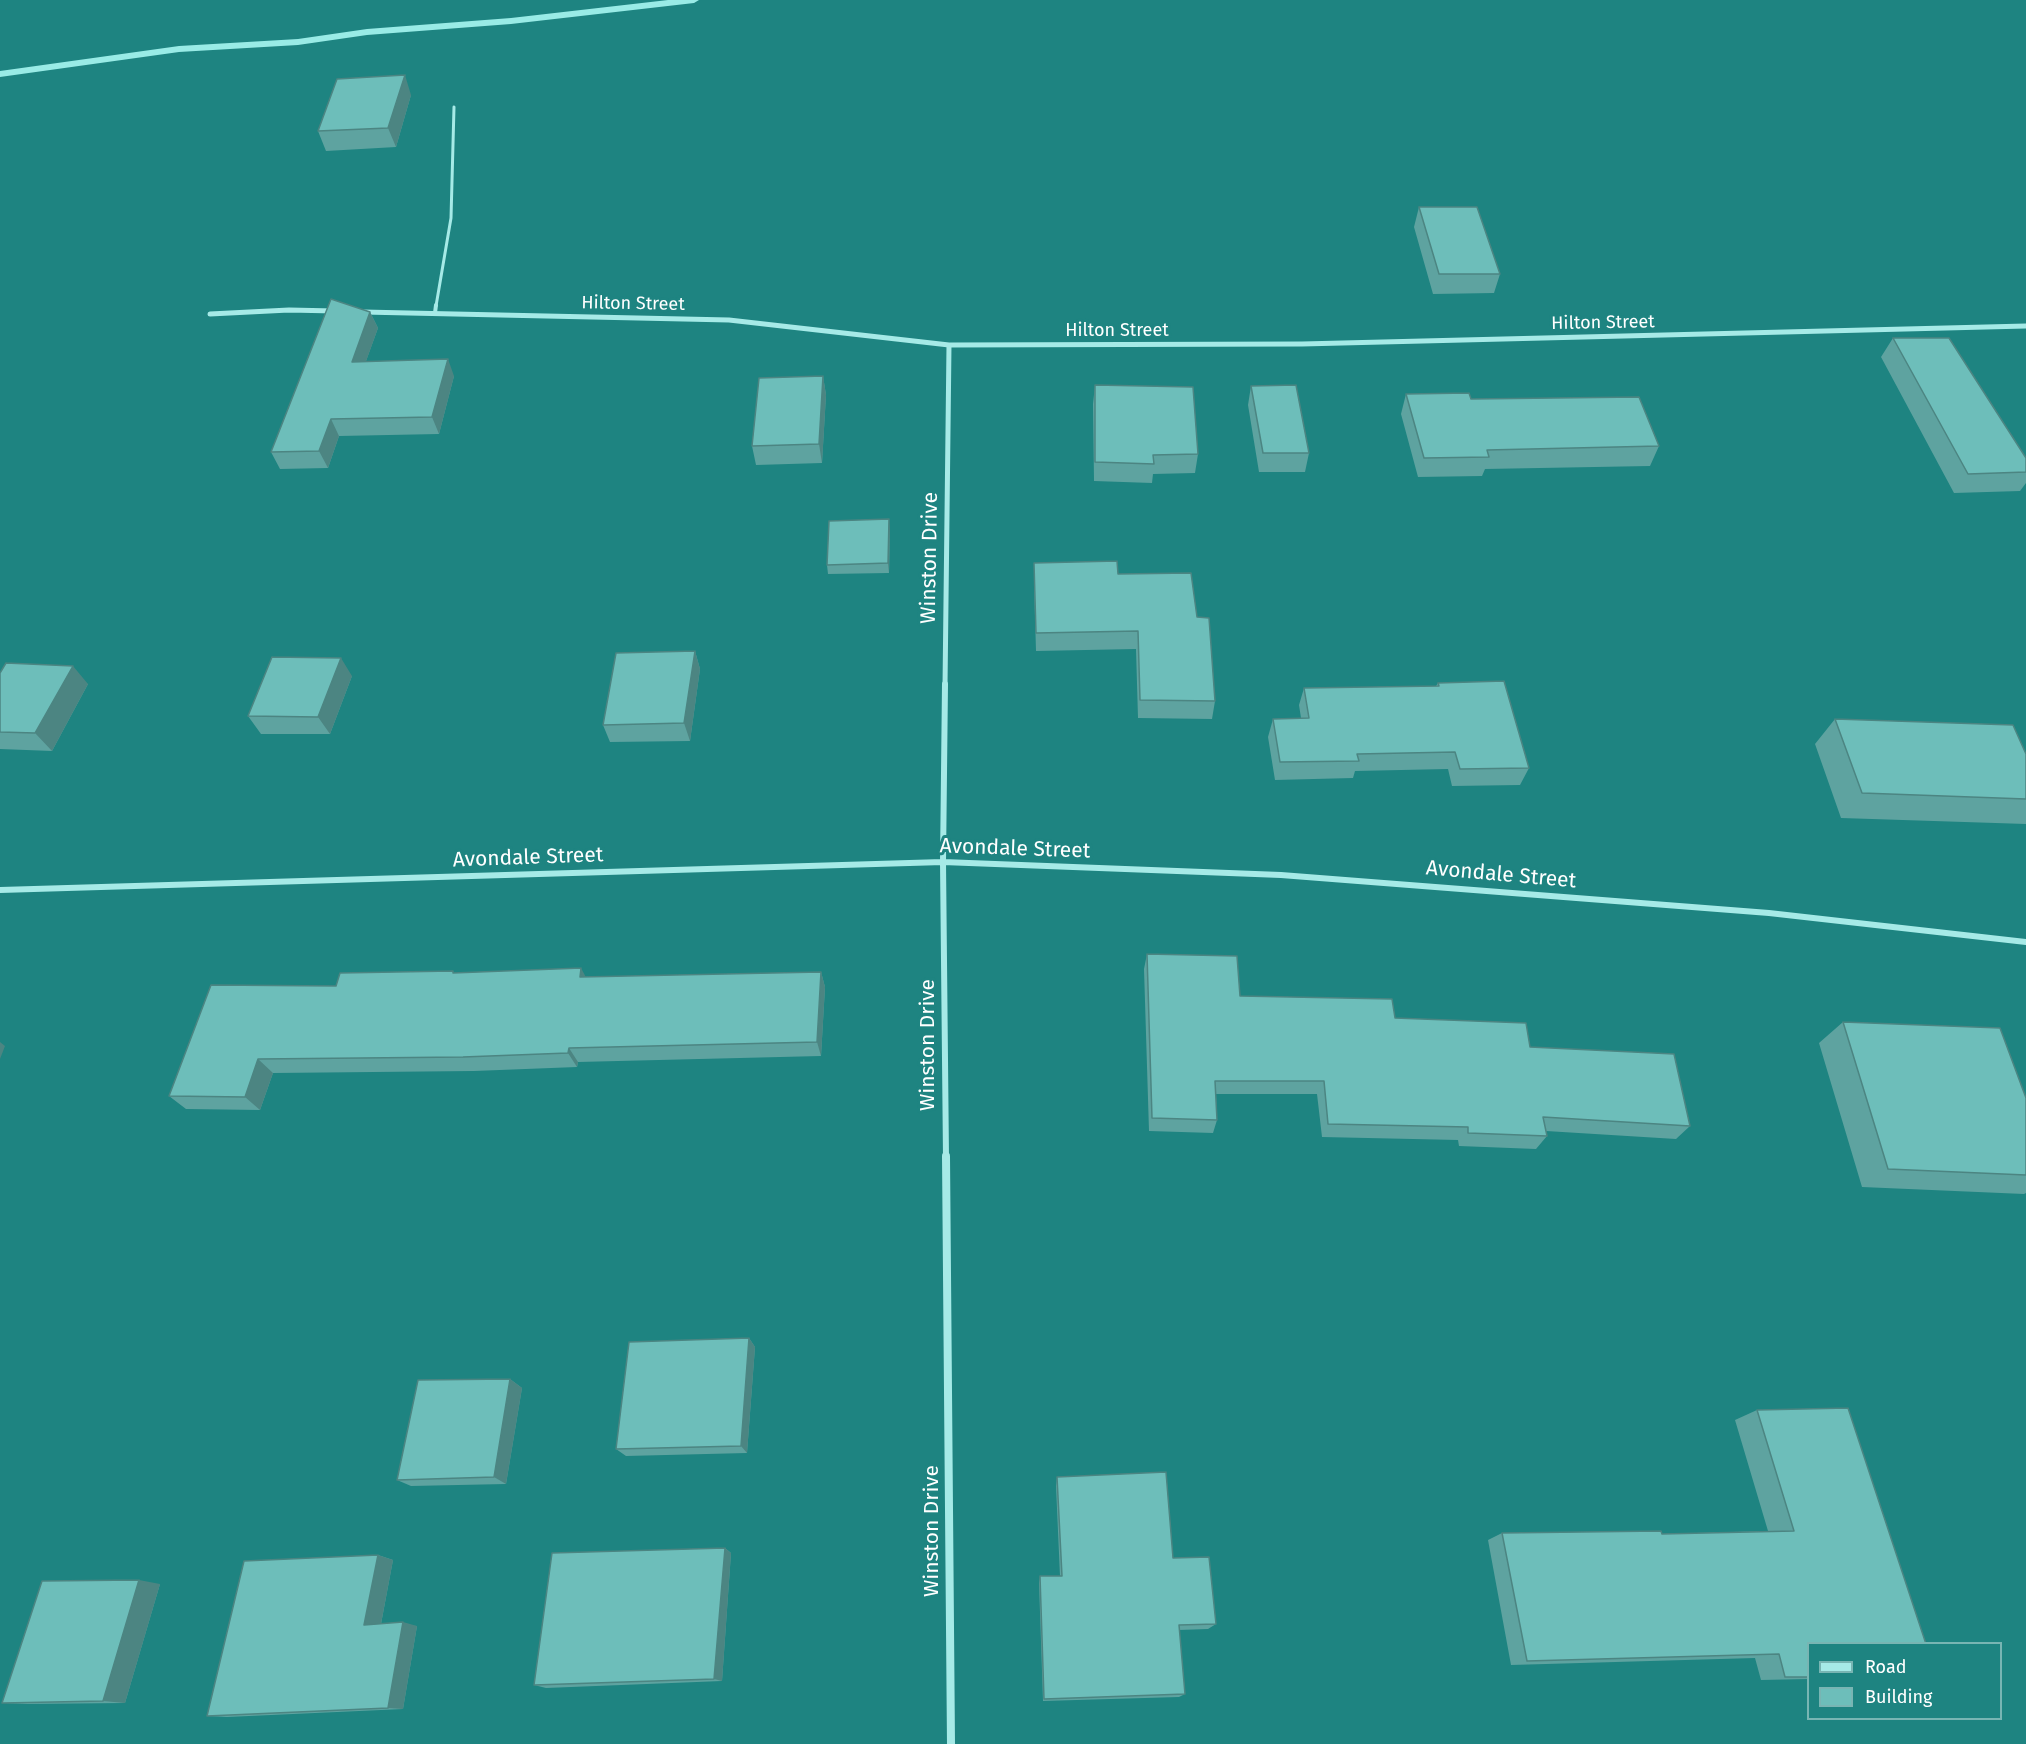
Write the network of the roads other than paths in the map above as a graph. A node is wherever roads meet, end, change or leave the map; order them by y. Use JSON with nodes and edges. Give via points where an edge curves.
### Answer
{"nodes":[{"id":1,"x":454,"y":107,"type":"dead end"},
{"id":2,"x":345,"y":311,"type":"edge"},
{"id":3,"x":356,"y":312,"type":"edge"},
{"id":4,"x":435,"y":313,"type":"junction"},
{"id":5,"x":210,"y":314,"type":"dead end"},
{"id":6,"x":2026,"y":326,"type":"edge"},
{"id":7,"x":949,"y":345,"type":"junction"},
{"id":8,"x":944,"y":862,"type":"junction"},
{"id":9,"x":0,"y":890,"type":"edge"},
{"id":10,"x":2026,"y":942,"type":"edge"},
{"id":11,"x":951,"y":1744,"type":"edge"}],
"edges":[{"from":1,"to":4,"type":"lane","via":[[451,218]]},
{"from":2,"to":5,"type":"street"},
{"from":3,"to":4,"type":"street","name":"Hilton Street"},
{"from":4,"to":7,"type":"street","name":"Hilton Street","via":[[729,320]]},
{"from":6,"to":7,"type":"street","name":"Hilton Street","via":[[1302,344]]},
{"from":7,"to":8,"type":"street","name":"Winston Drive"},
{"from":8,"to":9,"type":"street","name":"Avondale Street"},
{"from":8,"to":10,"type":"street","name":"Avondale Street","via":[[1281,875],[1769,913]]},
{"from":8,"to":11,"type":"street","name":"Winston Drive"}]}
